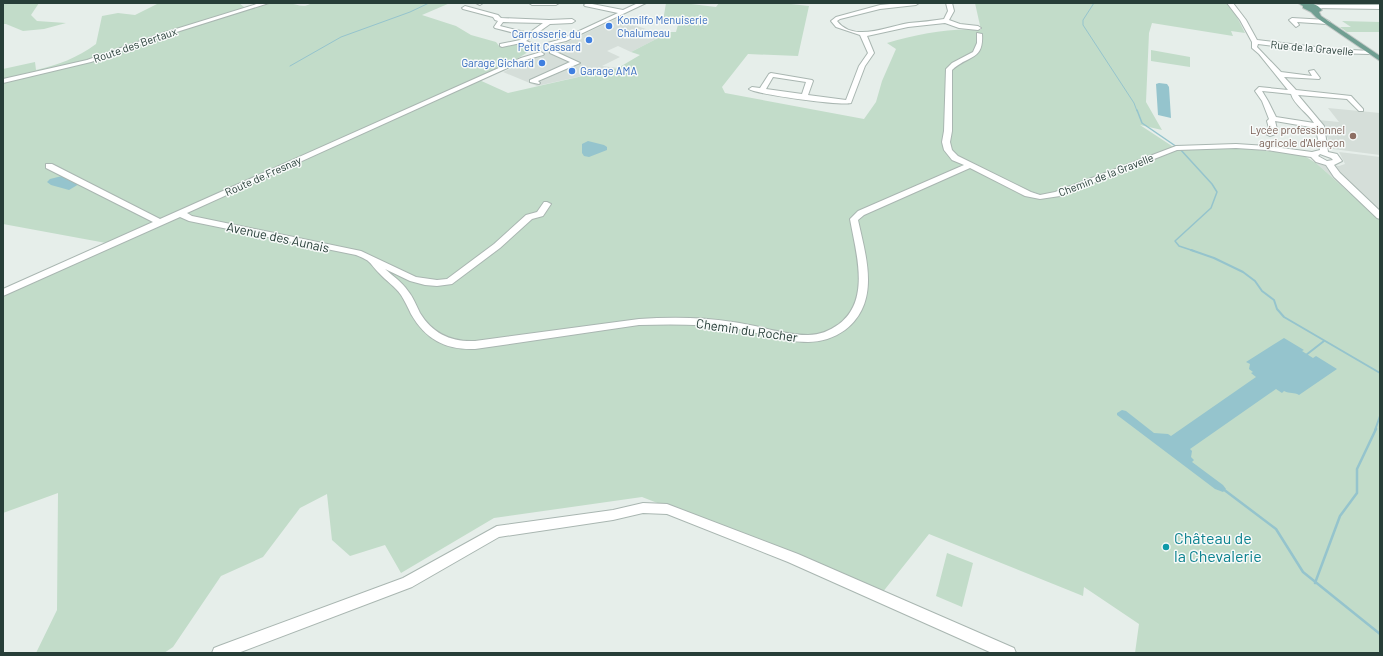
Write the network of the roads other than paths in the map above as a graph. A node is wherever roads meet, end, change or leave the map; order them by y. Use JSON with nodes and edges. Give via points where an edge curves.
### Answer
{"nodes":[{"id":1,"x":266,"y":3,"type":"edge"},
{"id":2,"x":532,"y":3,"type":"edge"},
{"id":3,"x":556,"y":3,"type":"edge"},
{"id":4,"x":643,"y":3,"type":"edge"},
{"id":5,"x":916,"y":3,"type":"edge"},
{"id":6,"x":949,"y":3,"type":"edge"},
{"id":7,"x":1230,"y":3,"type":"edge"},
{"id":8,"x":587,"y":5,"type":"dead end"},
{"id":9,"x":1304,"y":5,"type":"edge"},
{"id":10,"x":855,"y":7,"type":"dead end"},
{"id":11,"x":465,"y":8,"type":"dead end"},
{"id":12,"x":1316,"y":9,"type":"junction"},
{"id":13,"x":1380,"y":9,"type":"edge"},
{"id":14,"x":555,"y":10,"type":"dead end"},
{"id":15,"x":863,"y":11,"type":"junction"},
{"id":16,"x":624,"y":12,"type":"junction"},
{"id":17,"x":501,"y":20,"type":"junction"},
{"id":18,"x":572,"y":21,"type":"dead end"},
{"id":19,"x":946,"y":21,"type":"junction"},
{"id":20,"x":549,"y":22,"type":"junction"},
{"id":21,"x":1327,"y":22,"type":"junction"},
{"id":22,"x":1296,"y":25,"type":"dead end"},
{"id":23,"x":863,"y":34,"type":"junction"},
{"id":24,"x":530,"y":35,"type":"junction"},
{"id":25,"x":564,"y":40,"type":"junction"},
{"id":26,"x":522,"y":41,"type":"junction"},
{"id":27,"x":1255,"y":42,"type":"junction"},
{"id":28,"x":502,"y":45,"type":"dead end"},
{"id":29,"x":546,"y":46,"type":"junction"},
{"id":30,"x":536,"y":49,"type":"junction"},
{"id":31,"x":553,"y":50,"type":"junction"},
{"id":32,"x":1369,"y":52,"type":"junction"},
{"id":33,"x":541,"y":54,"type":"junction"},
{"id":34,"x":523,"y":59,"type":"junction"},
{"id":35,"x":1380,"y":59,"type":"edge"},
{"id":36,"x":1312,"y":70,"type":"dead end"},
{"id":37,"x":1278,"y":74,"type":"junction"},
{"id":38,"x":3,"y":81,"type":"edge"},
{"id":39,"x":537,"y":83,"type":"dead end"},
{"id":40,"x":752,"y":89,"type":"dead end"},
{"id":41,"x":762,"y":90,"type":"junction"},
{"id":42,"x":1293,"y":91,"type":"junction"},
{"id":43,"x":804,"y":97,"type":"junction"},
{"id":44,"x":1361,"y":110,"type":"dead end"},
{"id":45,"x":1273,"y":119,"type":"junction"},
{"id":46,"x":1320,"y":126,"type":"junction"},
{"id":47,"x":1270,"y":134,"type":"dead end"},
{"id":48,"x":1324,"y":153,"type":"junction"},
{"id":49,"x":1313,"y":155,"type":"junction"},
{"id":50,"x":1328,"y":163,"type":"junction"},
{"id":51,"x":970,"y":165,"type":"junction"},
{"id":52,"x":49,"y":166,"type":"dead end"},
{"id":53,"x":547,"y":204,"type":"dead end"},
{"id":54,"x":180,"y":213,"type":"junction"},
{"id":55,"x":1380,"y":216,"type":"edge"},
{"id":56,"x":160,"y":222,"type":"junction"},
{"id":57,"x":376,"y":262,"type":"junction"},
{"id":58,"x":3,"y":293,"type":"edge"},
{"id":59,"x":219,"y":653,"type":"edge"},
{"id":60,"x":1009,"y":653,"type":"edge"}],
"edges":[{"from":1,"to":38,"type":"street","name":"Route des Bertaux","via":[[89,61]]},
{"from":2,"to":3,"type":"street"},
{"from":3,"to":14,"type":"street"},
{"from":4,"to":16,"type":"street"},
{"from":5,"to":15,"type":"street"},
{"from":6,"to":19,"type":"street","via":[[951,11]]},
{"from":7,"to":27,"type":"street"},
{"from":8,"to":16,"type":"street"},
{"from":9,"to":12,"type":"main road","via":[[1305,8]]},
{"from":10,"to":15,"type":"street"},
{"from":11,"to":17,"type":"street","via":[[496,16]]},
{"from":12,"to":13,"type":"street"},
{"from":12,"to":21,"type":"main road","via":[[1319,17]]},
{"from":15,"to":23,"type":"street","via":[[834,20],[838,26]]},
{"from":16,"to":25,"type":"street"},
{"from":17,"to":20,"type":"street"},
{"from":17,"to":24,"type":"street","via":[[497,27]]},
{"from":18,"to":20,"type":"street"},
{"from":19,"to":23,"type":"street","via":[[912,24]]},
{"from":19,"to":51,"type":"street","name":"Chemin de la Gravelle","via":[[978,31],[978,52],[949,68],[946,142],[948,150],[955,158]]},
{"from":20,"to":24,"type":"street"},
{"from":21,"to":22,"type":"street","via":[[1292,20]]},
{"from":21,"to":32,"type":"main road"},
{"from":23,"to":43,"type":"street","via":[[871,52],[862,66],[849,102]]},
{"from":24,"to":26,"type":"street"},
{"from":25,"to":29,"type":"street"},
{"from":25,"to":31,"type":"street"},
{"from":26,"to":28,"type":"street"},
{"from":26,"to":30,"type":"street"},
{"from":27,"to":32,"type":"street","name":"Rue de la Gravelle","via":[[1332,51]]},
{"from":27,"to":37,"type":"street","via":[[1254,47]]},
{"from":29,"to":30,"type":"street"},
{"from":29,"to":31,"type":"street"},
{"from":30,"to":33,"type":"street"},
{"from":30,"to":34,"type":"street","name":"Route de Fresnay"},
{"from":31,"to":33,"type":"street","name":"Route de Fresnay"},
{"from":31,"to":39,"type":"street","via":[[578,63],[532,81]]},
{"from":32,"to":35,"type":"main road"},
{"from":33,"to":34,"type":"street","name":"Route de Fresnay"},
{"from":34,"to":54,"type":"street","name":"Route de Fresnay"},
{"from":36,"to":37,"type":"street","via":[[1318,78]]},
{"from":37,"to":42,"type":"street"},
{"from":40,"to":41,"type":"street"},
{"from":41,"to":43,"type":"street"},
{"from":41,"to":43,"type":"street","via":[[771,75],[810,81]]},
{"from":42,"to":44,"type":"street","via":[[1349,97]]},
{"from":42,"to":45,"type":"street","via":[[1263,88],[1258,91]]},
{"from":42,"to":46,"type":"street","via":[[1296,99],[1308,109]]},
{"from":45,"to":46,"type":"street"},
{"from":45,"to":47,"type":"street","via":[[1271,121],[1274,132]]},
{"from":46,"to":48,"type":"street"},
{"from":48,"to":49,"type":"street","via":[[1317,152]]},
{"from":48,"to":50,"type":"street","via":[[1334,156],[1337,160]]},
{"from":49,"to":50,"type":"street","via":[[1318,160]]},
{"from":49,"to":51,"type":"street","name":"Chemin de la Gravelle","via":[[1236,146],[1176,148],[1057,194],[1040,197],[1020,191]]},
{"from":50,"to":55,"type":"street"},
{"from":51,"to":57,"type":"street","name":"Chemin du Rocher","via":[[854,219],[864,288],[862,300],[856,313],[836,331],[816,338],[802,338],[732,325],[660,320],[460,346],[440,340],[428,330],[402,288]]},
{"from":52,"to":56,"type":"street"},
{"from":53,"to":57,"type":"street","name":"Avenue des Aunais","via":[[540,214],[529,217],[497,246],[449,282],[409,278]]},
{"from":54,"to":56,"type":"street","name":"Route de Fresnay"},
{"from":54,"to":57,"type":"street","name":"Avenue des Aunais","via":[[189,218],[358,253]]},
{"from":56,"to":58,"type":"street","name":"Route de Fresnay"},
{"from":59,"to":60,"type":"street","via":[[407,583],[497,532],[613,515],[643,508],[667,509],[792,558]]}]}
